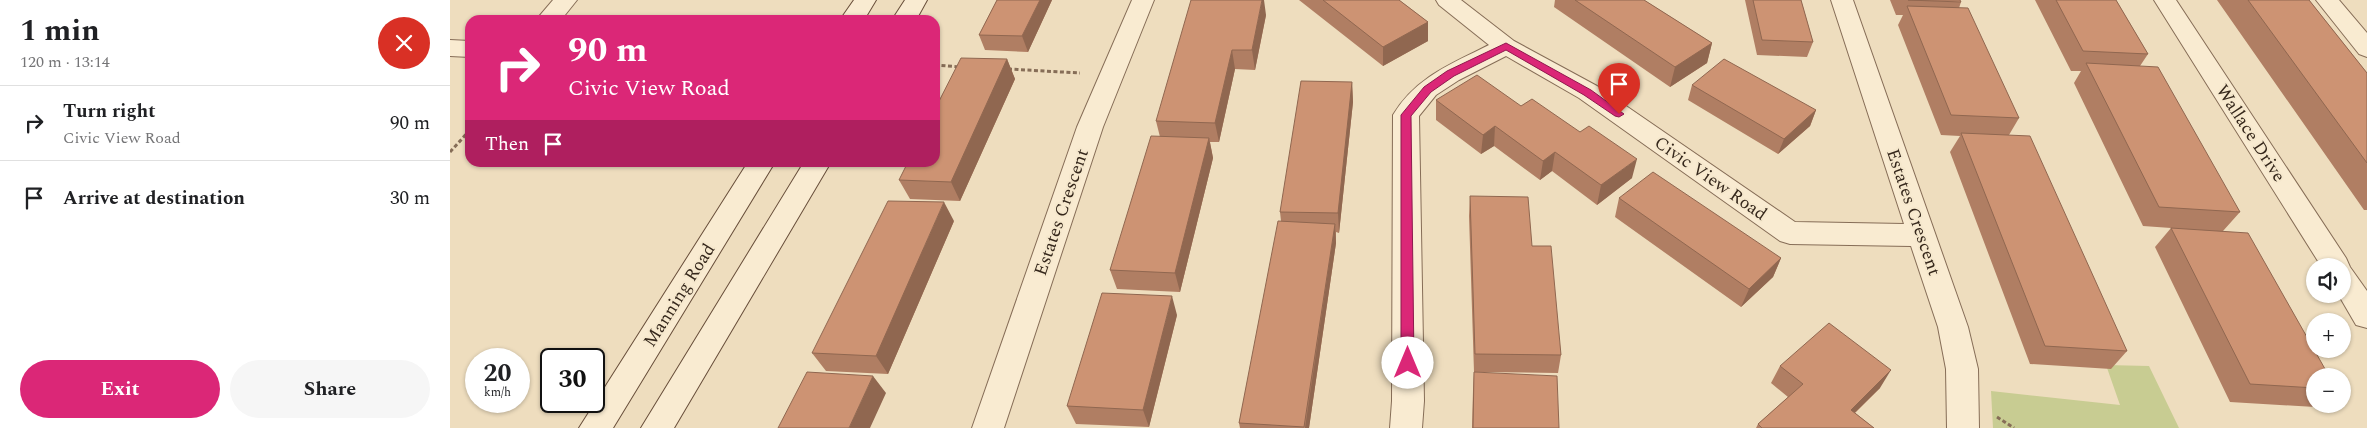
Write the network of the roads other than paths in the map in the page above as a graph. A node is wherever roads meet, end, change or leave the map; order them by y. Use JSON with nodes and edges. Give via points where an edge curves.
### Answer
{"nodes":[{"id":1,"x":566,"y":0,"type":"edge"},
{"id":2,"x":865,"y":0,"type":"edge"},
{"id":3,"x":916,"y":0,"type":"edge"},
{"id":4,"x":1143,"y":0,"type":"edge"},
{"id":5,"x":1447,"y":0,"type":"edge"},
{"id":6,"x":1842,"y":0,"type":"edge"},
{"id":7,"x":2165,"y":0,"type":"edge"},
{"id":8,"x":2327,"y":0,"type":"edge"},
{"id":9,"x":552,"y":15,"type":"edge"},
{"id":10,"x":855,"y":15,"type":"edge"},
{"id":11,"x":907,"y":15,"type":"edge"},
{"id":12,"x":1506,"y":46,"type":"junction"},
{"id":13,"x":450,"y":48,"type":"edge"},
{"id":14,"x":465,"y":49,"type":"edge"},
{"id":15,"x":2367,"y":49,"type":"edge"},
{"id":16,"x":759,"y":167,"type":"edge"},
{"id":17,"x":815,"y":167,"type":"edge"},
{"id":18,"x":1922,"y":235,"type":"junction"},
{"id":19,"x":2336,"y":258,"type":"edge"},
{"id":20,"x":2351,"y":282,"type":"edge"},
{"id":21,"x":2367,"y":316,"type":"edge"},
{"id":22,"x":595,"y":428,"type":"edge"},
{"id":23,"x":656,"y":428,"type":"edge"},
{"id":24,"x":988,"y":428,"type":"edge"},
{"id":25,"x":1406,"y":428,"type":"edge"},
{"id":26,"x":1964,"y":428,"type":"edge"}],
"edges":[{"from":1,"to":9,"type":"street"},
{"from":2,"to":10,"type":"street"},
{"from":3,"to":11,"type":"street"},
{"from":4,"to":24,"type":"street","name":"Estates Crescent","via":[[1090,126]]},
{"from":5,"to":12,"type":"street","name":"Civic View Road"},
{"from":6,"to":18,"type":"street","name":"Estates Crescent"},
{"from":7,"to":19,"type":"street","name":"Wallace Drive"},
{"from":8,"to":15,"type":"street"},
{"from":12,"to":18,"type":"street","name":"Civic View Road","via":[[1588,92],[1790,233]]},
{"from":12,"to":25,"type":"street","via":[[1450,74],[1427,90],[1406,115]]},
{"from":13,"to":14,"type":"street"},
{"from":16,"to":22,"type":"street","name":"Manning Road"},
{"from":17,"to":23,"type":"street"},
{"from":18,"to":26,"type":"street","name":"Estates Crescent","via":[[1957,344],[1962,369]]},
{"from":20,"to":21,"type":"street","name":"Wallace Drive"}]}
